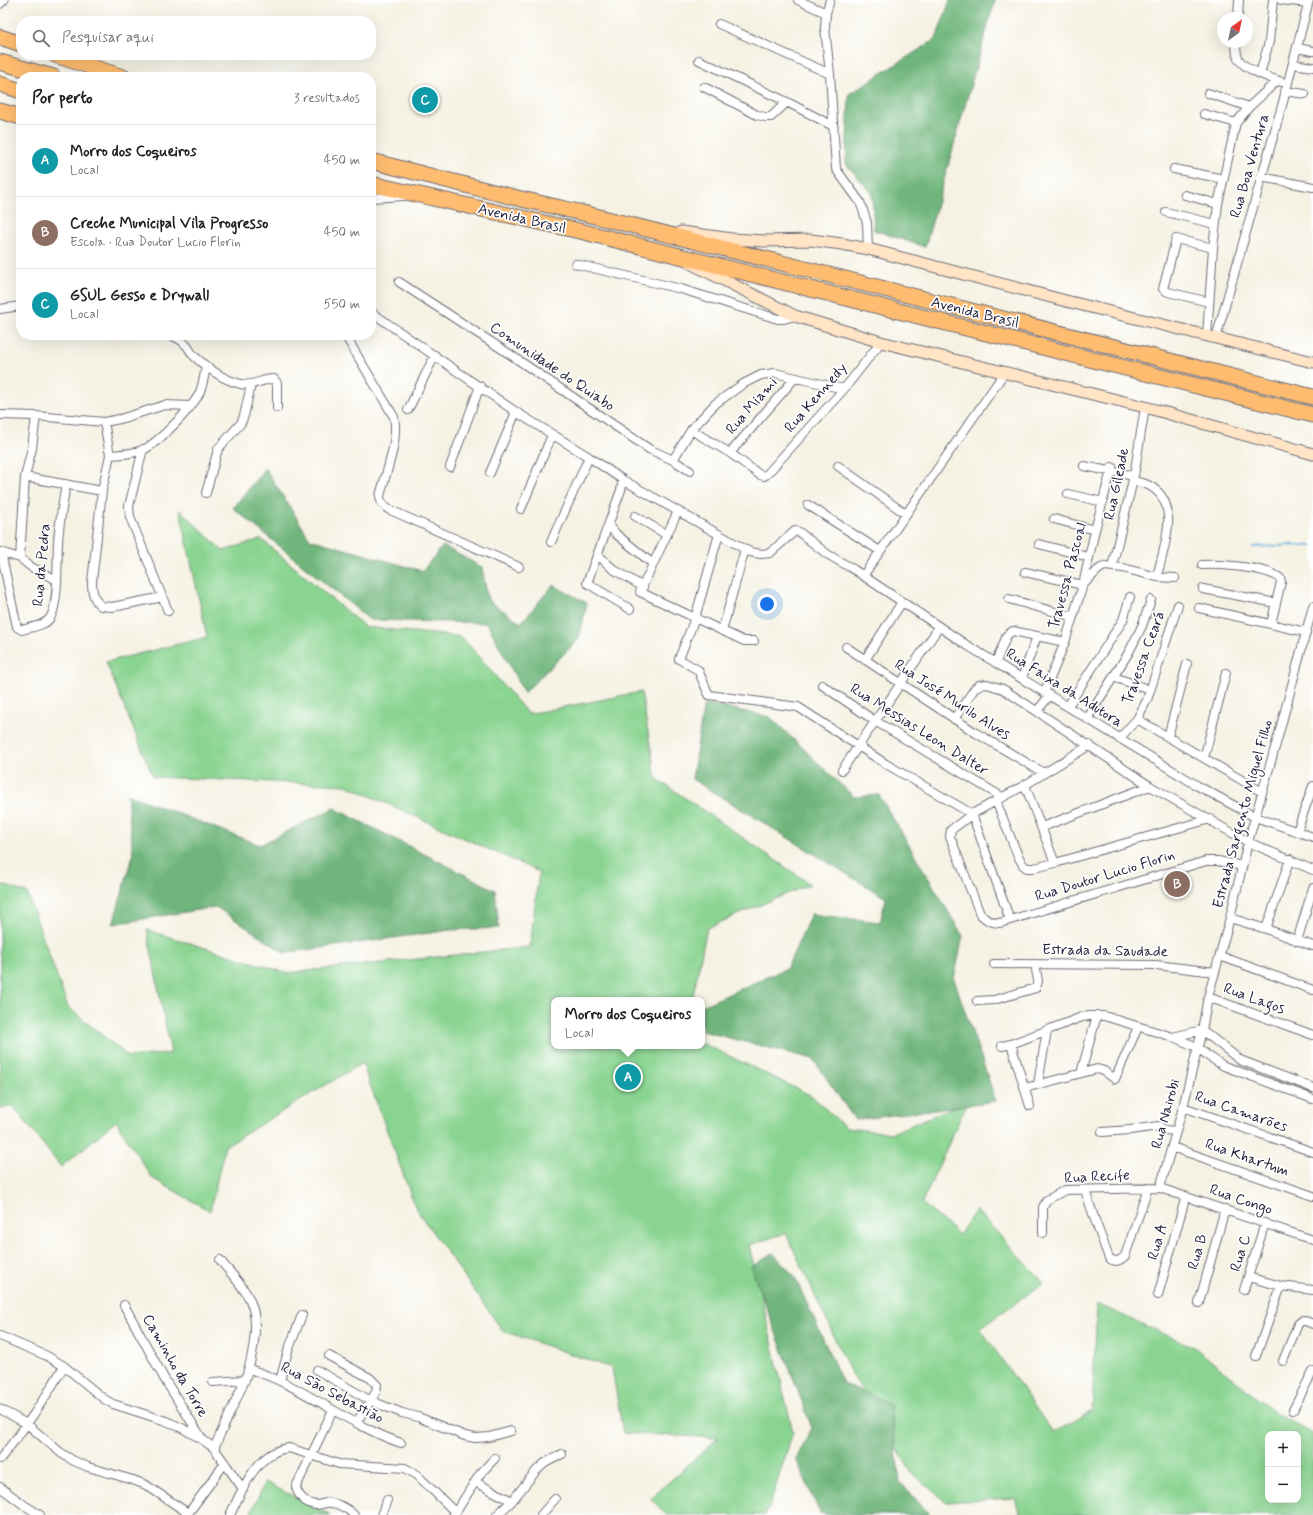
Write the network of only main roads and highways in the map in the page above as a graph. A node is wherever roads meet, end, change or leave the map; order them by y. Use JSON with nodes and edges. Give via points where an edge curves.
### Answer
{"nodes":[{"id":1,"x":0,"y":37,"type":"edge"},
{"id":2,"x":16,"y":42,"type":"edge"},
{"id":3,"x":70,"y":60,"type":"edge"},
{"id":4,"x":0,"y":62,"type":"edge"},
{"id":5,"x":35,"y":72,"type":"edge"},
{"id":6,"x":108,"y":72,"type":"edge"},
{"id":7,"x":0,"y":84,"type":"edge"},
{"id":8,"x":16,"y":89,"type":"edge"},
{"id":9,"x":0,"y":111,"type":"edge"},
{"id":10,"x":16,"y":117,"type":"edge"},
{"id":11,"x":376,"y":162,"type":"edge"},
{"id":12,"x":376,"y":185,"type":"edge"},
{"id":13,"x":1313,"y":398,"type":"edge"},
{"id":14,"x":1313,"y":415,"type":"edge"}],
"edges":[{"from":1,"to":2,"type":"highway"},
{"from":3,"to":6,"type":"highway"},
{"from":4,"to":5,"type":"highway"},
{"from":7,"to":8,"type":"highway"},
{"from":9,"to":10,"type":"highway"},
{"from":11,"to":13,"type":"highway","name":"Avenida Brasil"},
{"from":12,"to":14,"type":"highway","name":"Avenida Brasil","via":[[584,232]]}]}
